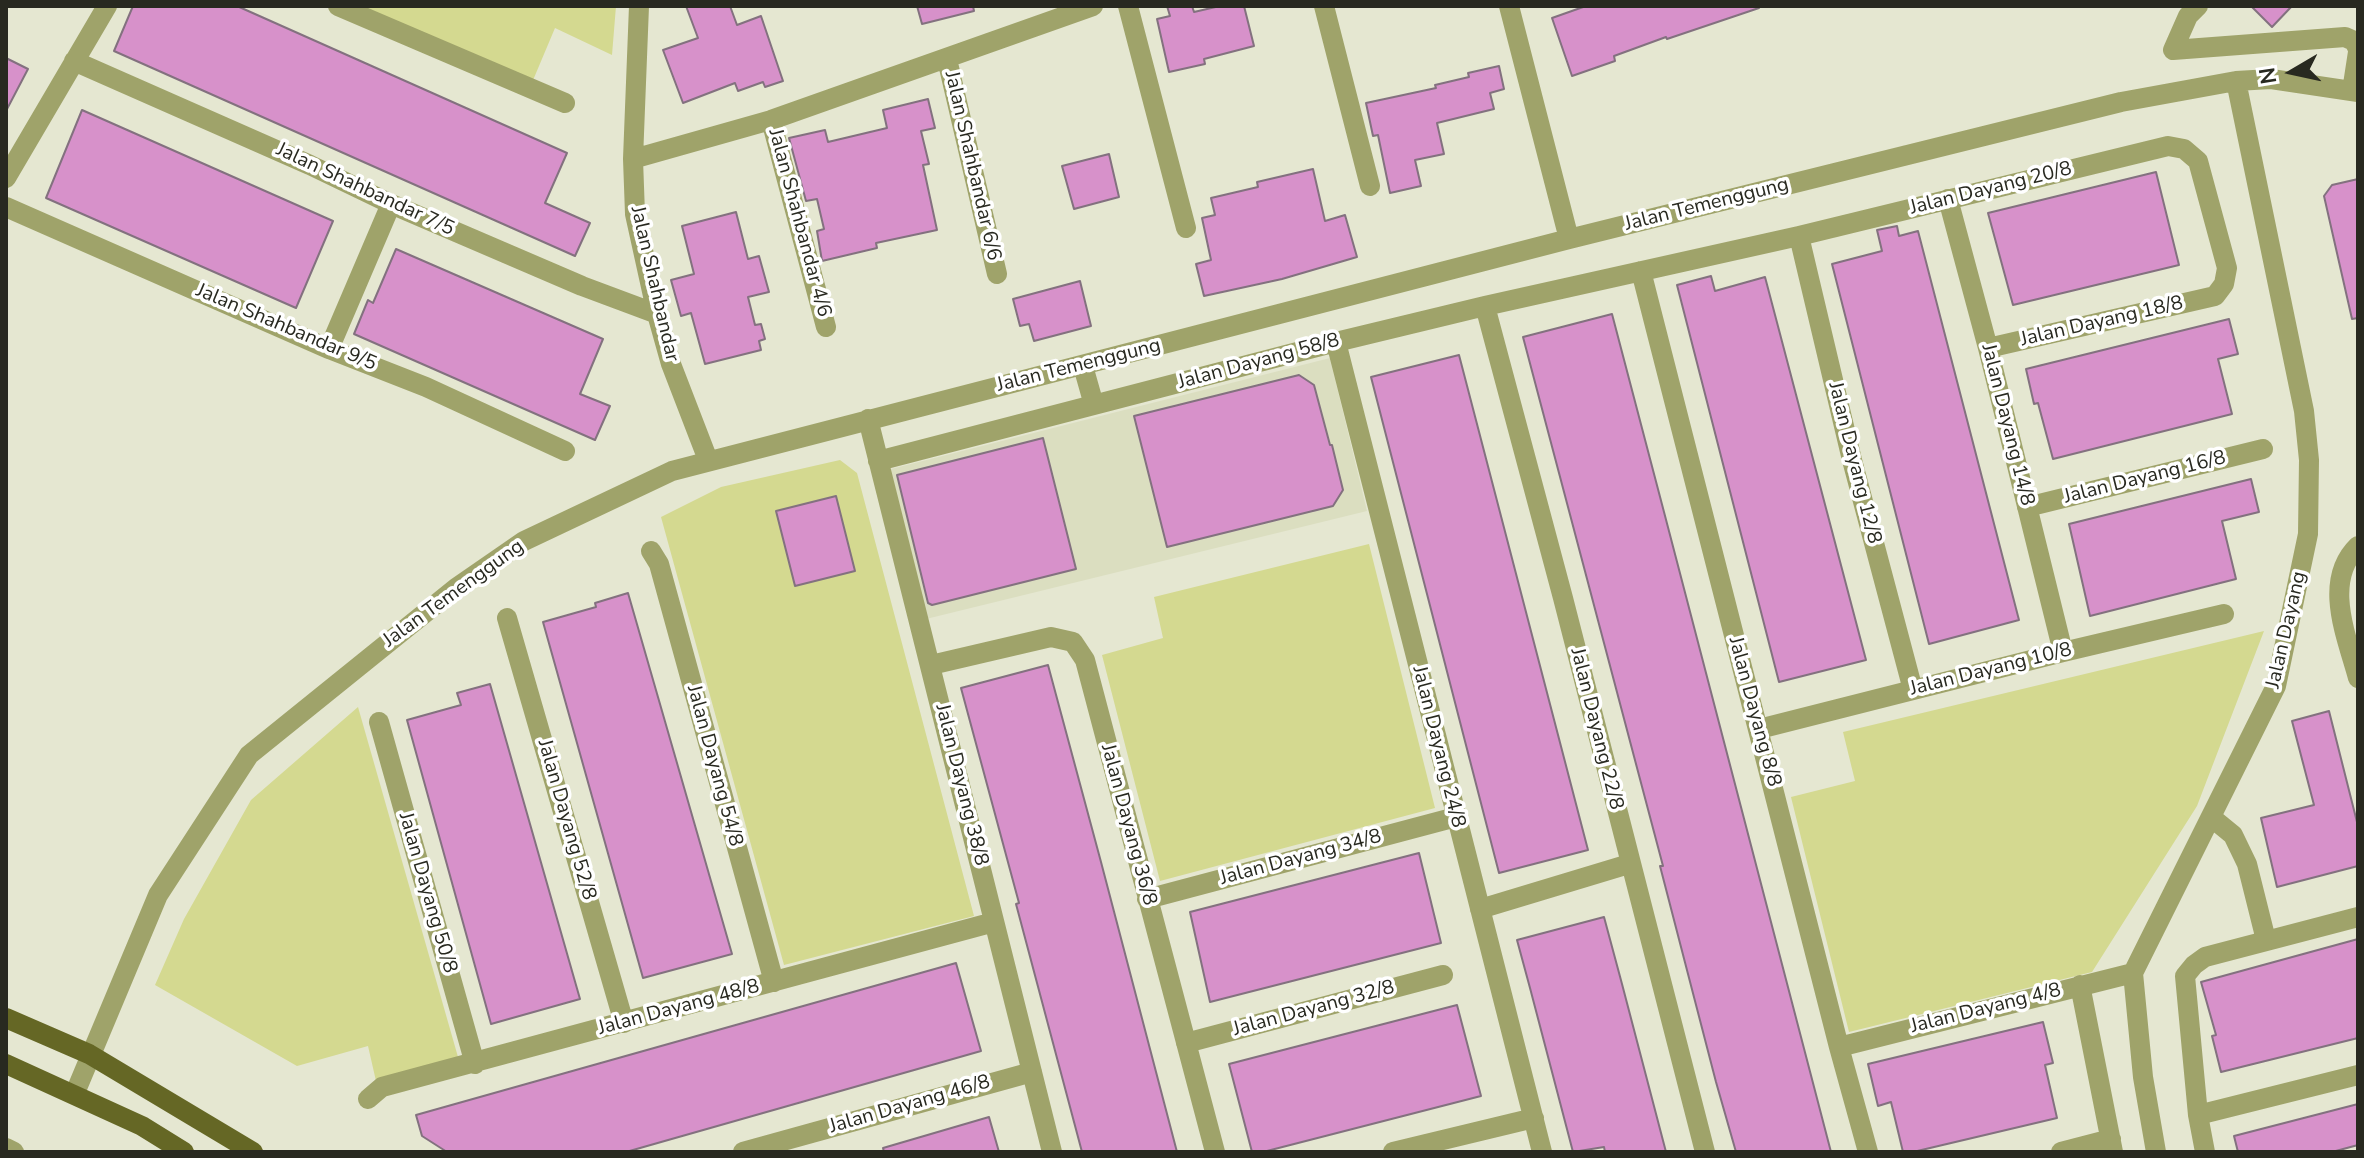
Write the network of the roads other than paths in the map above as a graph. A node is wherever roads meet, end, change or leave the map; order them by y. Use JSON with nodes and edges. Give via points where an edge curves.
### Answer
{"nodes":[{"id":1,"x":107,"y":6,"type":"edge"},
{"id":2,"x":338,"y":6,"type":"edge"},
{"id":3,"x":639,"y":6,"type":"edge"},
{"id":4,"x":1093,"y":6,"type":"edge"},
{"id":5,"x":1128,"y":6,"type":"edge"},
{"id":6,"x":1324,"y":6,"type":"edge"},
{"id":7,"x":1509,"y":6,"type":"edge"},
{"id":8,"x":2186,"y":9,"type":"edge"},
{"id":9,"x":2358,"y":51,"type":"edge"},
{"id":10,"x":947,"y":59,"type":"junction"},
{"id":11,"x":74,"y":61,"type":"junction"},
{"id":12,"x":2236,"y":81,"type":"junction"},
{"id":13,"x":2355,"y":92,"type":"edge"},
{"id":14,"x":565,"y":103,"type":"dead end"},
{"id":15,"x":771,"y":120,"type":"junction"},
{"id":16,"x":633,"y":159,"type":"junction"},
{"id":17,"x":6,"y":178,"type":"edge"},
{"id":18,"x":1370,"y":186,"type":"dead end"},
{"id":19,"x":1948,"y":199,"type":"junction"},
{"id":20,"x":391,"y":204,"type":"junction"},
{"id":21,"x":6,"y":207,"type":"edge"},
{"id":22,"x":1186,"y":228,"type":"dead end"},
{"id":23,"x":1799,"y":236,"type":"junction"},
{"id":24,"x":1569,"y":239,"type":"junction"},
{"id":25,"x":1641,"y":271,"type":"junction"},
{"id":26,"x":997,"y":274,"type":"dead end"},
{"id":27,"x":2215,"y":296,"type":"joint"},
{"id":28,"x":1485,"y":306,"type":"junction"},
{"id":29,"x":657,"y":314,"type":"junction"},
{"id":30,"x":826,"y":327,"type":"dead end"},
{"id":31,"x":1336,"y":342,"type":"junction"},
{"id":32,"x":1988,"y":348,"type":"junction"},
{"id":33,"x":329,"y":349,"type":"junction"},
{"id":34,"x":1083,"y":366,"type":"junction"},
{"id":35,"x":1094,"y":405,"type":"junction"},
{"id":36,"x":868,"y":419,"type":"junction"},
{"id":37,"x":2263,"y":449,"type":"dead end"},
{"id":38,"x":565,"y":451,"type":"dead end"},
{"id":39,"x":708,"y":460,"type":"junction"},
{"id":40,"x":878,"y":461,"type":"junction"},
{"id":41,"x":2027,"y":507,"type":"junction"},
{"id":42,"x":2358,"y":546,"type":"edge"},
{"id":43,"x":651,"y":551,"type":"dead end"},
{"id":44,"x":2224,"y":614,"type":"dead end"},
{"id":45,"x":507,"y":618,"type":"dead end"},
{"id":46,"x":2063,"y":652,"type":"junction"},
{"id":47,"x":931,"y":665,"type":"junction"},
{"id":48,"x":2358,"y":678,"type":"edge"},
{"id":49,"x":1913,"y":690,"type":"junction"},
{"id":50,"x":379,"y":722,"type":"dead end"},
{"id":51,"x":1759,"y":729,"type":"junction"},
{"id":52,"x":1456,"y":817,"type":"junction"},
{"id":53,"x":2211,"y":817,"type":"junction"},
{"id":54,"x":1629,"y":864,"type":"junction"},
{"id":55,"x":1147,"y":899,"type":"junction"},
{"id":56,"x":1480,"y":909,"type":"junction"},
{"id":57,"x":2358,"y":917,"type":"edge"},
{"id":58,"x":994,"y":922,"type":"junction"},
{"id":59,"x":2266,"y":940,"type":"junction"},
{"id":60,"x":2133,"y":973,"type":"junction"},
{"id":61,"x":1443,"y":975,"type":"dead end"},
{"id":62,"x":774,"y":982,"type":"junction"},
{"id":63,"x":2080,"y":985,"type":"junction"},
{"id":64,"x":6,"y":1018,"type":"edge"},
{"id":65,"x":624,"y":1023,"type":"junction"},
{"id":66,"x":1186,"y":1043,"type":"junction"},
{"id":67,"x":1839,"y":1047,"type":"junction"},
{"id":68,"x":89,"y":1054,"type":"junction"},
{"id":69,"x":6,"y":1064,"type":"edge"},
{"id":70,"x":475,"y":1064,"type":"junction"},
{"id":71,"x":1032,"y":1072,"type":"junction"},
{"id":72,"x":2358,"y":1075,"type":"edge"},
{"id":73,"x":75,"y":1093,"type":"junction"},
{"id":74,"x":368,"y":1099,"type":"dead end"},
{"id":75,"x":2198,"y":1115,"type":"junction"},
{"id":76,"x":1534,"y":1118,"type":"junction"},
{"id":77,"x":2112,"y":1146,"type":"edge"},
{"id":78,"x":6,"y":1148,"type":"edge"},
{"id":79,"x":14,"y":1152,"type":"edge"},
{"id":80,"x":184,"y":1152,"type":"edge"},
{"id":81,"x":253,"y":1152,"type":"edge"},
{"id":82,"x":743,"y":1152,"type":"edge"},
{"id":83,"x":1052,"y":1152,"type":"edge"},
{"id":84,"x":1215,"y":1152,"type":"edge"},
{"id":85,"x":1393,"y":1152,"type":"edge"},
{"id":86,"x":1542,"y":1152,"type":"edge"},
{"id":87,"x":1705,"y":1152,"type":"edge"},
{"id":88,"x":1868,"y":1152,"type":"edge"},
{"id":89,"x":2061,"y":1152,"type":"edge"},
{"id":90,"x":2156,"y":1152,"type":"edge"},
{"id":91,"x":2205,"y":1152,"type":"edge"}],
"edges":[{"from":1,"to":11,"type":"street"},
{"from":2,"to":14,"type":"street"},
{"from":3,"to":16,"type":"street","name":"Jalan Shahbandar"},
{"from":4,"to":10,"type":"street"},
{"from":5,"to":22,"type":"street"},
{"from":6,"to":18,"type":"street"},
{"from":7,"to":24,"type":"street"},
{"from":8,"to":9,"type":"street","via":[[2173,50],[2345,37]]},
{"from":9,"to":13,"type":"street"},
{"from":10,"to":15,"type":"street"},
{"from":10,"to":26,"type":"street","name":"Jalan Shahbandar 6/6"},
{"from":11,"to":17,"type":"street"},
{"from":11,"to":20,"type":"street","name":"Jalan Shahbandar 7/5"},
{"from":12,"to":13,"type":"street","name":"Jalan Temenggung","via":[[2271,79]]},
{"from":12,"to":24,"type":"street","name":"Jalan Temenggung","via":[[2121,102]]},
{"from":12,"to":53,"type":"street","name":"Jalan Dayang","via":[[2304,411],[2308,534],[2276,686]]},
{"from":15,"to":16,"type":"street"},
{"from":15,"to":30,"type":"street","name":"Jalan Shahbandar 4/6"},
{"from":16,"to":29,"type":"street","name":"Jalan Shahbandar","via":[[635,214]]},
{"from":19,"to":23,"type":"street","name":"Jalan Dayang 20/8"},
{"from":19,"to":27,"type":"street","name":"Jalan Dayang 20/8","via":[[2168,146],[2184,149],[2201,165],[2227,268]]},
{"from":19,"to":32,"type":"street","name":"Jalan Dayang 14/8"},
{"from":20,"to":29,"type":"street","name":"Jalan Shahbandar 7/5"},
{"from":20,"to":33,"type":"street"},
{"from":21,"to":33,"type":"street","name":"Jalan Shahbandar 9/5"},
{"from":23,"to":25,"type":"street","name":"Jalan Dayang 20/8"},
{"from":23,"to":49,"type":"street","name":"Jalan Dayang 12/8"},
{"from":24,"to":34,"type":"street","name":"Jalan Temenggung"},
{"from":25,"to":28,"type":"street","name":"Jalan Dayang 58/8"},
{"from":25,"to":51,"type":"street","name":"Jalan Dayang 8/8"},
{"from":27,"to":32,"type":"street","name":"Jalan Dayang 18/8"},
{"from":28,"to":31,"type":"street","name":"Jalan Dayang 58/8"},
{"from":28,"to":54,"type":"street","name":"Jalan Dayang 22/8"},
{"from":29,"to":39,"type":"street","name":"Jalan Shahbandar"},
{"from":31,"to":35,"type":"street","name":"Jalan Dayang 58/8"},
{"from":31,"to":52,"type":"street","name":"Jalan Dayang 24/8"},
{"from":32,"to":41,"type":"street","name":"Jalan Dayang 14/8"},
{"from":33,"to":38,"type":"street","name":"Jalan Shahbandar 9/5"},
{"from":34,"to":35,"type":"street"},
{"from":34,"to":36,"type":"street","name":"Jalan Temenggung"},
{"from":35,"to":40,"type":"street","name":"Jalan Dayang 58/8"},
{"from":36,"to":39,"type":"street","name":"Jalan Temenggung"},
{"from":36,"to":40,"type":"street","name":"Jalan Dayang 38/8"},
{"from":37,"to":41,"type":"street","name":"Jalan Dayang 16/8"},
{"from":39,"to":68,"type":"street","name":"Jalan Temenggung","via":[[672,471],[524,541],[456,588],[249,755],[158,895]]},
{"from":40,"to":47,"type":"street","name":"Jalan Dayang 38/8"},
{"from":41,"to":46,"type":"street","name":"Jalan Dayang 14/8"},
{"from":42,"to":48,"type":"street","via":[[2346,560],[2339,607]]},
{"from":43,"to":62,"type":"street","name":"Jalan Dayang 54/8","via":[[659,564]]},
{"from":44,"to":46,"type":"street","name":"Jalan Dayang 10/8"},
{"from":45,"to":65,"type":"street","name":"Jalan Dayang 52/8"},
{"from":46,"to":49,"type":"street","name":"Jalan Dayang 10/8"},
{"from":47,"to":55,"type":"street","name":"Jalan Dayang 36/8","via":[[1051,637],[1073,642],[1085,660]]},
{"from":47,"to":58,"type":"street","name":"Jalan Dayang 38/8"},
{"from":49,"to":51,"type":"street","name":"Jalan Dayang 10/8"},
{"from":50,"to":70,"type":"street","name":"Jalan Dayang 50/8"},
{"from":51,"to":67,"type":"street","name":"Jalan Dayang 8/8"},
{"from":52,"to":55,"type":"street","name":"Jalan Dayang 34/8"},
{"from":52,"to":56,"type":"street","name":"Jalan Dayang 24/8"},
{"from":53,"to":59,"type":"street","via":[[2233,835],[2247,864]]},
{"from":53,"to":60,"type":"street","name":"Jalan Dayang"},
{"from":54,"to":56,"type":"street"},
{"from":54,"to":87,"type":"street","name":"Jalan Dayang 22/8"},
{"from":55,"to":66,"type":"street","name":"Jalan Dayang 36/8"},
{"from":56,"to":76,"type":"street","name":"Jalan Dayang 24/8"},
{"from":57,"to":59,"type":"street"},
{"from":58,"to":62,"type":"street","name":"Jalan Dayang 48/8"},
{"from":58,"to":71,"type":"street","name":"Jalan Dayang 38/8"},
{"from":59,"to":75,"type":"street","via":[[2205,957],[2185,976]]},
{"from":60,"to":63,"type":"street","name":"Jalan Dayang 4/8"},
{"from":60,"to":90,"type":"street"},
{"from":61,"to":66,"type":"street","name":"Jalan Dayang 32/8"},
{"from":62,"to":65,"type":"street","name":"Jalan Dayang 48/8"},
{"from":63,"to":67,"type":"street","name":"Jalan Dayang 4/8"},
{"from":63,"to":77,"type":"street"},
{"from":64,"to":68,"type":"main road"},
{"from":65,"to":70,"type":"street","name":"Jalan Dayang 48/8"},
{"from":66,"to":84,"type":"street","name":"Jalan Dayang 36/8"},
{"from":67,"to":88,"type":"street","name":"Jalan Dayang 8/8"},
{"from":68,"to":73,"type":"street","name":"Jalan Temenggung"},
{"from":68,"to":81,"type":"main road"},
{"from":69,"to":73,"type":"main road"},
{"from":70,"to":74,"type":"street","name":"Jalan Dayang 48/8","via":[[382,1087]]},
{"from":71,"to":82,"type":"street","name":"Jalan Dayang 46/8"},
{"from":71,"to":83,"type":"street","name":"Jalan Dayang 38/8"},
{"from":72,"to":75,"type":"street"},
{"from":73,"to":80,"type":"main road"},
{"from":75,"to":91,"type":"street"},
{"from":76,"to":85,"type":"street"},
{"from":76,"to":86,"type":"street","name":"Jalan Dayang 24/8"},
{"from":77,"to":89,"type":"street"},
{"from":78,"to":79,"type":"street"}]}
